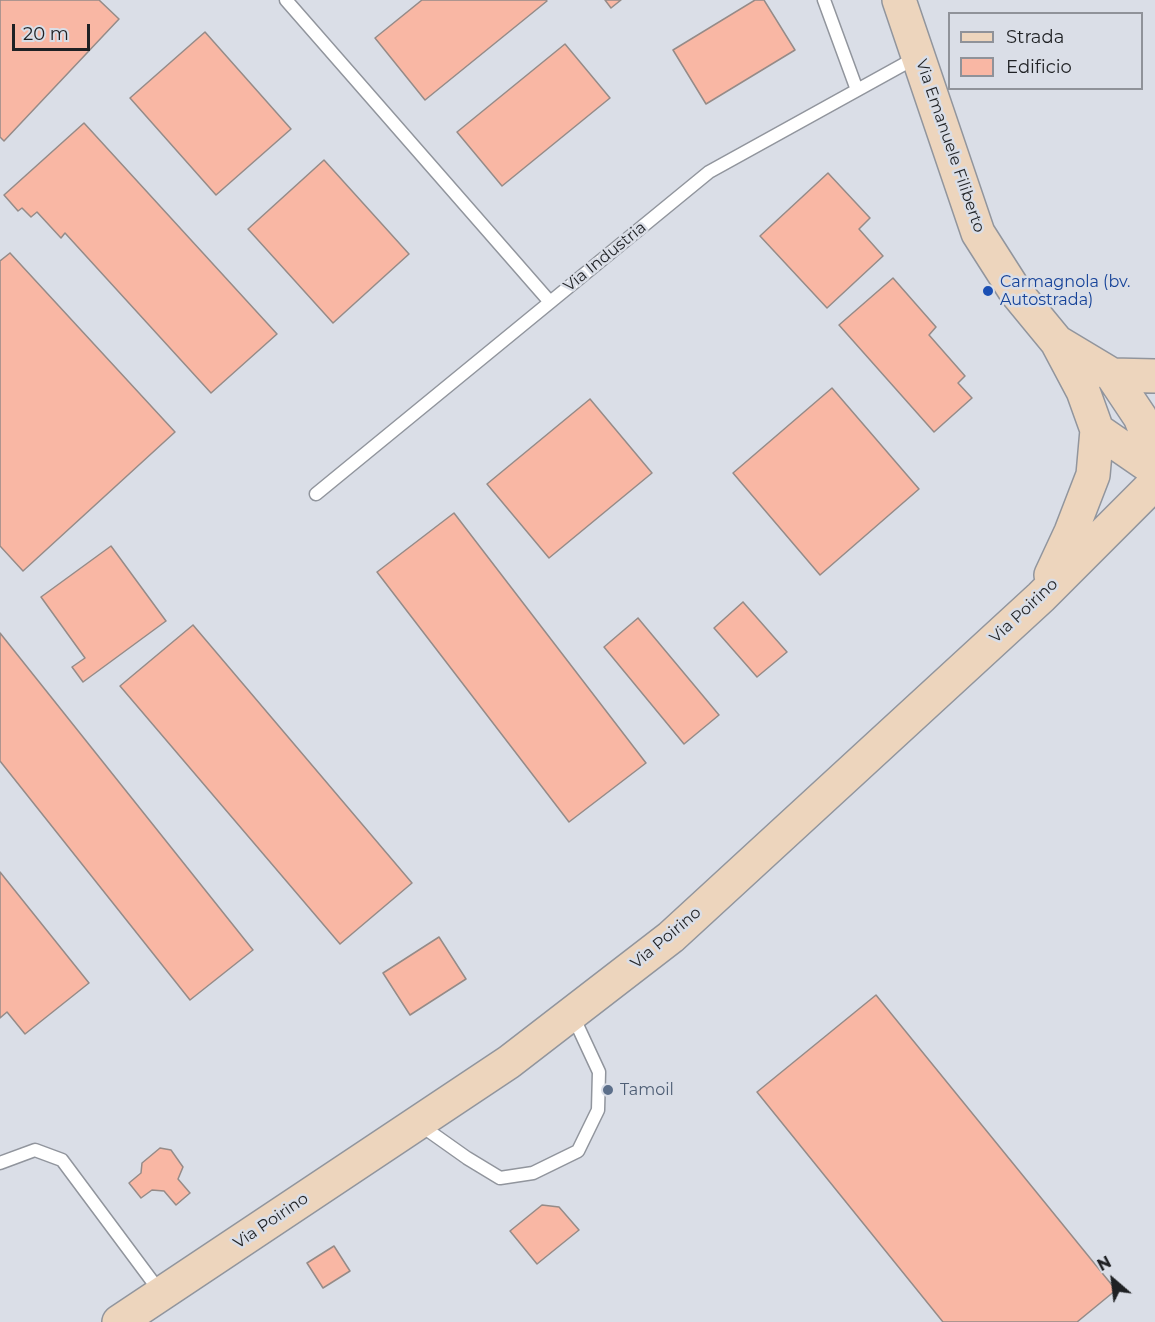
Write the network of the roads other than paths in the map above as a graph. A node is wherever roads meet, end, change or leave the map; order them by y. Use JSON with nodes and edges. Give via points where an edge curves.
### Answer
{"nodes":[{"id":1,"x":286,"y":0,"type":"edge"},
{"id":2,"x":824,"y":0,"type":"edge"},
{"id":3,"x":899,"y":0,"type":"edge"},
{"id":4,"x":918,"y":56,"type":"junction"},
{"id":5,"x":857,"y":90,"type":"junction"},
{"id":6,"x":550,"y":302,"type":"junction"},
{"id":7,"x":1058,"y":342,"type":"junction"},
{"id":8,"x":1112,"y":375,"type":"junction"},
{"id":9,"x":1155,"y":376,"type":"edge"},
{"id":10,"x":1096,"y":430,"type":"junction"},
{"id":11,"x":1155,"y":455,"type":"edge"},
{"id":12,"x":1155,"y":470,"type":"edge"},
{"id":13,"x":1155,"y":483,"type":"edge"},
{"id":14,"x":316,"y":494,"type":"dead end"},
{"id":15,"x":1041,"y":597,"type":"junction"},
{"id":16,"x":572,"y":1014,"type":"junction"},
{"id":17,"x":418,"y":1123,"type":"junction"},
{"id":18,"x":0,"y":1163,"type":"edge"},
{"id":19,"x":161,"y":1294,"type":"junction"},
{"id":20,"x":119,"y":1322,"type":"edge"}],
"edges":[{"from":1,"to":6,"type":"lane"},
{"from":2,"to":5,"type":"lane"},
{"from":3,"to":4,"type":"main road","name":"Via Emanuele Filiberto"},
{"from":4,"to":5,"type":"lane","name":"Via Industria"},
{"from":4,"to":7,"type":"main road","name":"Via Emanuele Filiberto","via":[[978,232],[1015,291]]},
{"from":5,"to":6,"type":"lane","name":"Via Industria","via":[[709,172]]},
{"from":6,"to":14,"type":"lane","name":"Via Industria"},
{"from":7,"to":8,"type":"main road"},
{"from":7,"to":10,"type":"main road","via":[[1083,391]]},
{"from":8,"to":9,"type":"main road"},
{"from":8,"to":11,"type":"main road","via":[[1140,417]]},
{"from":10,"to":12,"type":"main road"},
{"from":10,"to":15,"type":"main road","via":[[1093,475]]},
{"from":13,"to":15,"type":"main road","name":"Via Poirino"},
{"from":15,"to":16,"type":"main road","name":"Via Poirino","via":[[671,937]]},
{"from":16,"to":17,"type":"main road","name":"Via Poirino"},
{"from":16,"to":17,"type":"lane","via":[[599,1072],[598,1110],[578,1151],[533,1173],[500,1178]]},
{"from":17,"to":19,"type":"main road","name":"Via Poirino"},
{"from":18,"to":19,"type":"lane","via":[[35,1150],[62,1160]]},
{"from":19,"to":20,"type":"main road","name":"Via Poirino"}]}
